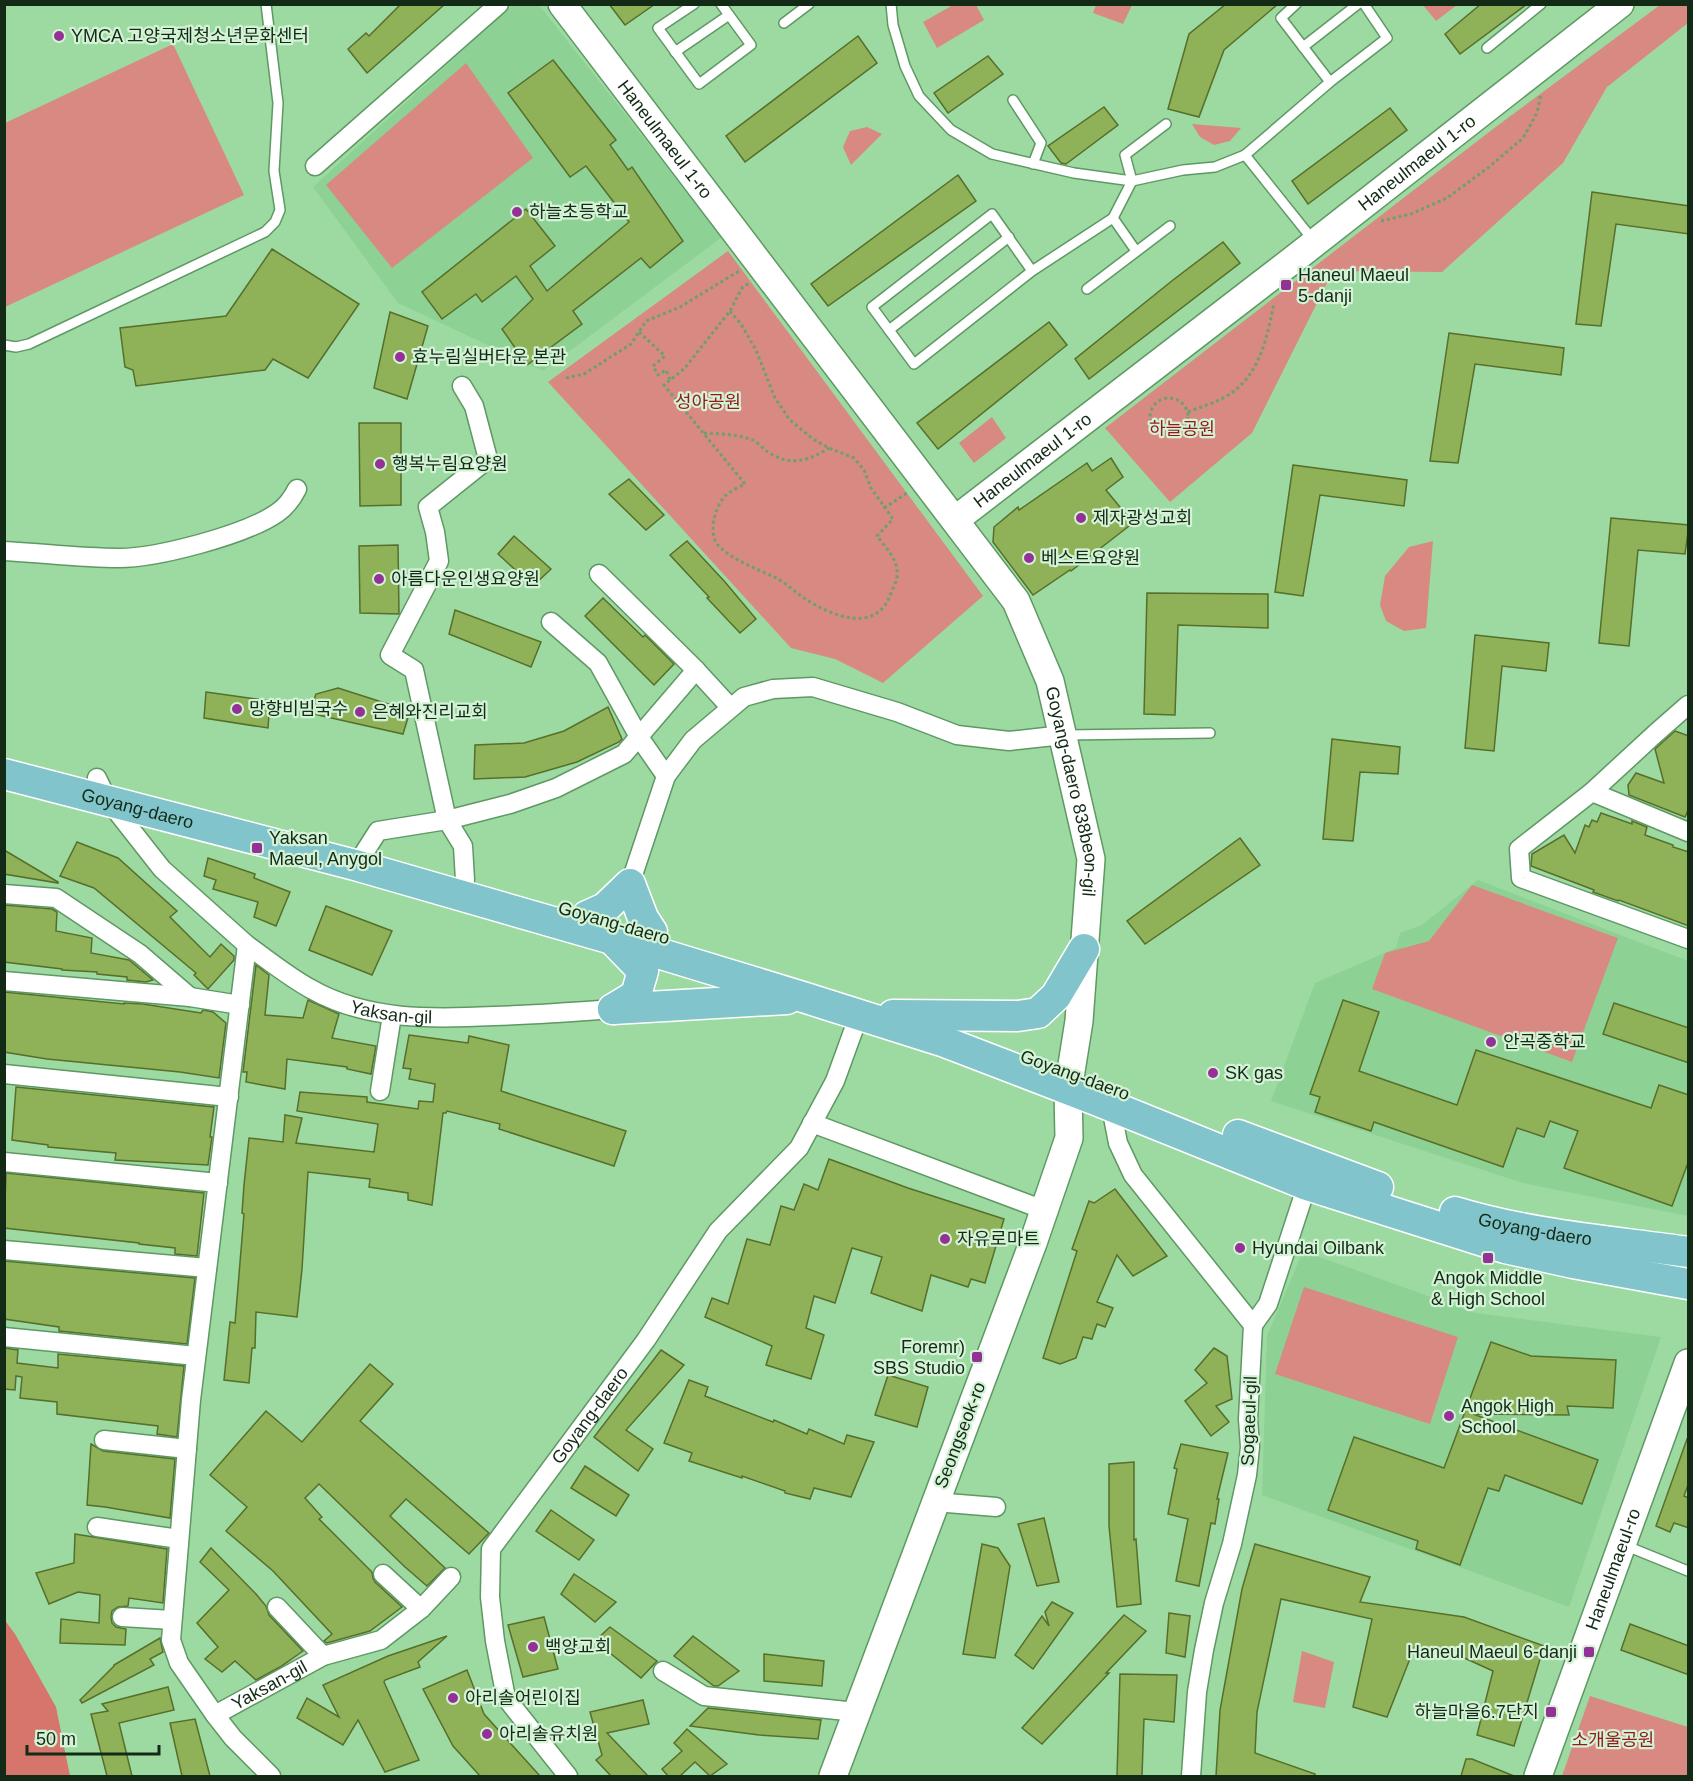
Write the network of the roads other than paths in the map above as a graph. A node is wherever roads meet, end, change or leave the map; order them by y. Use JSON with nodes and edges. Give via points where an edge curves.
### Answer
{"nodes":[{"id":1,"x":266,"y":4,"type":"edge"},
{"id":2,"x":499,"y":4,"type":"edge"},
{"id":3,"x":562,"y":4,"type":"edge"},
{"id":4,"x":694,"y":4,"type":"edge"},
{"id":5,"x":721,"y":4,"type":"edge"},
{"id":6,"x":809,"y":4,"type":"edge"},
{"id":7,"x":891,"y":4,"type":"edge"},
{"id":8,"x":1296,"y":4,"type":"edge"},
{"id":9,"x":1358,"y":4,"type":"edge"},
{"id":10,"x":1364,"y":4,"type":"edge"},
{"id":11,"x":1541,"y":4,"type":"edge"},
{"id":12,"x":1620,"y":4,"type":"edge"},
{"id":13,"x":729,"y":15,"type":"junction"},
{"id":14,"x":784,"y":23,"type":"dead end"},
{"id":15,"x":1303,"y":47,"type":"junction"},
{"id":16,"x":1486,"y":48,"type":"dead end"},
{"id":17,"x":675,"y":52,"type":"junction"},
{"id":18,"x":1330,"y":82,"type":"junction"},
{"id":19,"x":1013,"y":100,"type":"dead end"},
{"id":20,"x":1166,"y":124,"type":"dead end"},
{"id":21,"x":1245,"y":155,"type":"junction"},
{"id":22,"x":1033,"y":164,"type":"junction"},
{"id":23,"x":315,"y":166,"type":"dead end"},
{"id":24,"x":1132,"y":181,"type":"junction"},
{"id":25,"x":1113,"y":218,"type":"junction"},
{"id":26,"x":1170,"y":226,"type":"dead end"},
{"id":27,"x":1009,"y":237,"type":"junction"},
{"id":28,"x":1316,"y":243,"type":"junction"},
{"id":29,"x":1136,"y":251,"type":"junction"},
{"id":30,"x":1032,"y":271,"type":"junction"},
{"id":31,"x":1087,"y":289,"type":"dead end"},
{"id":32,"x":889,"y":330,"type":"junction"},
{"id":33,"x":4,"y":345,"type":"edge"},
{"id":34,"x":462,"y":386,"type":"dead end"},
{"id":35,"x":297,"y":489,"type":"dead end"},
{"id":36,"x":955,"y":520,"type":"junction"},
{"id":37,"x":4,"y":551,"type":"edge"},
{"id":38,"x":599,"y":574,"type":"dead end"},
{"id":39,"x":550,"y":622,"type":"dead end"},
{"id":40,"x":696,"y":670,"type":"junction"},
{"id":41,"x":730,"y":707,"type":"junction"},
{"id":42,"x":1688,"y":707,"type":"edge"},
{"id":43,"x":1210,"y":733,"type":"dead end"},
{"id":44,"x":1063,"y":735,"type":"junction"},
{"id":45,"x":639,"y":737,"type":"junction"},
{"id":46,"x":4,"y":753,"type":"edge"},
{"id":47,"x":4,"y":774,"type":"edge"},
{"id":48,"x":666,"y":776,"type":"junction"},
{"id":49,"x":102,"y":789,"type":"junction"},
{"id":50,"x":1592,"y":792,"type":"junction"},
{"id":51,"x":447,"y":820,"type":"junction"},
{"id":52,"x":1689,"y":832,"type":"edge"},
{"id":53,"x":364,"y":852,"type":"junction"},
{"id":54,"x":465,"y":880,"type":"junction"},
{"id":55,"x":630,"y":884,"type":"junction"},
{"id":56,"x":4,"y":894,"type":"edge"},
{"id":57,"x":587,"y":916,"type":"junction"},
{"id":58,"x":652,"y":932,"type":"junction"},
{"id":59,"x":612,"y":939,"type":"junction"},
{"id":60,"x":1689,"y":939,"type":"edge"},
{"id":61,"x":247,"y":945,"type":"junction"},
{"id":62,"x":1084,"y":949,"type":"junction"},
{"id":63,"x":4,"y":981,"type":"edge"},
{"id":64,"x":190,"y":997,"type":"junction"},
{"id":65,"x":806,"y":998,"type":"junction"},
{"id":66,"x":240,"y":1005,"type":"junction"},
{"id":67,"x":613,"y":1009,"type":"junction"},
{"id":68,"x":392,"y":1015,"type":"junction"},
{"id":69,"x":859,"y":1015,"type":"junction"},
{"id":70,"x":893,"y":1015,"type":"junction"},
{"id":71,"x":4,"y":1074,"type":"edge"},
{"id":72,"x":1069,"y":1081,"type":"junction"},
{"id":73,"x":380,"y":1091,"type":"dead end"},
{"id":74,"x":229,"y":1097,"type":"junction"},
{"id":75,"x":1111,"y":1107,"type":"junction"},
{"id":76,"x":812,"y":1123,"type":"junction"},
{"id":77,"x":4,"y":1162,"type":"edge"},
{"id":78,"x":218,"y":1183,"type":"junction"},
{"id":79,"x":1307,"y":1185,"type":"junction"},
{"id":80,"x":1044,"y":1210,"type":"junction"},
{"id":81,"x":4,"y":1250,"type":"edge"},
{"id":82,"x":1689,"y":1252,"type":"edge"},
{"id":83,"x":207,"y":1268,"type":"junction"},
{"id":84,"x":1689,"y":1284,"type":"edge"},
{"id":85,"x":1253,"y":1325,"type":"junction"},
{"id":86,"x":4,"y":1336,"type":"edge"},
{"id":87,"x":196,"y":1356,"type":"junction"},
{"id":88,"x":1689,"y":1363,"type":"edge"},
{"id":89,"x":104,"y":1440,"type":"dead end"},
{"id":90,"x":187,"y":1449,"type":"junction"},
{"id":91,"x":935,"y":1502,"type":"junction"},
{"id":92,"x":996,"y":1507,"type":"dead end"},
{"id":93,"x":97,"y":1527,"type":"dead end"},
{"id":94,"x":179,"y":1539,"type":"junction"},
{"id":95,"x":1621,"y":1544,"type":"junction"},
{"id":96,"x":1689,"y":1571,"type":"edge"},
{"id":97,"x":383,"y":1574,"type":"dead end"},
{"id":98,"x":451,"y":1577,"type":"dead end"},
{"id":99,"x":277,"y":1607,"type":"dead end"},
{"id":100,"x":421,"y":1609,"type":"junction"},
{"id":101,"x":122,"y":1617,"type":"dead end"},
{"id":102,"x":172,"y":1620,"type":"junction"},
{"id":103,"x":323,"y":1656,"type":"junction"},
{"id":104,"x":663,"y":1671,"type":"dead end"},
{"id":105,"x":856,"y":1712,"type":"junction"},
{"id":106,"x":215,"y":1715,"type":"junction"},
{"id":107,"x":265,"y":1775,"type":"edge"},
{"id":108,"x":568,"y":1776,"type":"edge"},
{"id":109,"x":833,"y":1776,"type":"edge"},
{"id":110,"x":1191,"y":1776,"type":"edge"},
{"id":111,"x":1538,"y":1776,"type":"edge"}],
"edges":[{"from":1,"to":33,"type":"lane","via":[[278,103],[274,171],[280,210],[275,222],[265,232],[29,344]]},
{"from":2,"to":23,"type":"street"},
{"from":3,"to":36,"type":"street","name":"Haneulmaeul 1-ro"},
{"from":4,"to":17,"type":"lane","via":[[658,28]]},
{"from":5,"to":13,"type":"lane"},
{"from":6,"to":14,"type":"lane"},
{"from":7,"to":22,"type":"lane","via":[[905,66],[919,96],[951,130],[992,154]]},
{"from":8,"to":15,"type":"lane","via":[[1281,18]]},
{"from":9,"to":15,"type":"lane"},
{"from":10,"to":18,"type":"lane","via":[[1388,38]]},
{"from":11,"to":16,"type":"lane"},
{"from":12,"to":28,"type":"street","name":"Haneulmaeul 1-ro"},
{"from":13,"to":17,"type":"lane"},
{"from":13,"to":17,"type":"lane","via":[[751,45],[699,84]]},
{"from":15,"to":18,"type":"lane"},
{"from":18,"to":21,"type":"lane"},
{"from":19,"to":22,"type":"lane","via":[[1041,143]]},
{"from":20,"to":24,"type":"lane","via":[[1125,155]]},
{"from":21,"to":24,"type":"lane","via":[[1215,167]]},
{"from":21,"to":28,"type":"lane"},
{"from":22,"to":24,"type":"lane"},
{"from":24,"to":25,"type":"lane"},
{"from":25,"to":29,"type":"lane"},
{"from":25,"to":30,"type":"lane"},
{"from":26,"to":29,"type":"lane"},
{"from":27,"to":30,"type":"lane"},
{"from":27,"to":32,"type":"lane"},
{"from":27,"to":32,"type":"lane","via":[[992,214],[872,307]]},
{"from":28,"to":36,"type":"street","name":"Haneulmaeul 1-ro"},
{"from":29,"to":31,"type":"lane"},
{"from":30,"to":32,"type":"lane","via":[[914,364]]},
{"from":34,"to":51,"type":"street","via":[[474,406],[488,459],[428,507],[439,561],[390,655],[414,670]]},
{"from":35,"to":37,"type":"street","via":[[285,507],[259,523],[203,543],[162,552],[120,558]]},
{"from":36,"to":44,"type":"street","name":"Goyang-daero 838beon-gil","via":[[1016,601],[1050,681]]},
{"from":38,"to":40,"type":"street"},
{"from":39,"to":45,"type":"street","via":[[598,663]]},
{"from":40,"to":41,"type":"street"},
{"from":40,"to":45,"type":"street"},
{"from":41,"to":44,"type":"street","via":[[744,697],[773,689],[813,687],[957,735],[1009,741]]},
{"from":41,"to":48,"type":"street","via":[[693,740]]},
{"from":42,"to":50,"type":"street"},
{"from":43,"to":44,"type":"lane"},
{"from":44,"to":62,"type":"street","name":"Goyang-daero 838beon-gil","via":[[1091,859]]},
{"from":45,"to":48,"type":"street"},
{"from":45,"to":51,"type":"street","via":[[624,754],[556,788]]},
{"from":46,"to":49,"type":"main road","name":"Goyang-daero"},
{"from":47,"to":49,"type":"main road","name":"Goyang-daero"},
{"from":48,"to":55,"type":"street"},
{"from":49,"to":53,"type":"main road","name":"Goyang-daero","via":[[185,801]]},
{"from":49,"to":59,"type":"main road","name":"Goyang-daero"},
{"from":49,"to":61,"type":"street","via":[[162,869]]},
{"from":50,"to":52,"type":"street"},
{"from":50,"to":60,"type":"street","via":[[1519,849],[1521,878]]},
{"from":51,"to":53,"type":"street","via":[[378,831]]},
{"from":51,"to":54,"type":"street","via":[[463,846]]},
{"from":53,"to":54,"type":"main road","name":"Goyang-daero"},
{"from":54,"to":57,"type":"main road","name":"Goyang-daero"},
{"from":55,"to":57,"type":"main road","via":[[605,908]]},
{"from":55,"to":58,"type":"main road"},
{"from":56,"to":64,"type":"street","via":[[56,898],[140,954]]},
{"from":57,"to":58,"type":"main road","name":"Goyang-daero"},
{"from":58,"to":70,"type":"main road","name":"Goyang-daero"},
{"from":59,"to":65,"type":"main road","name":"Goyang-daero"},
{"from":59,"to":67,"type":"main road","via":[[643,971],[636,995]]},
{"from":61,"to":66,"type":"street","name":"Yaksan-gil"},
{"from":61,"to":68,"type":"street","name":"Yaksan-gil","via":[[312,990]]},
{"from":62,"to":70,"type":"main road","via":[[1056,996],[1038,1012],[1018,1016]]},
{"from":62,"to":72,"type":"street","name":"Goyang-daero 838beon-gil","via":[[1079,1021]]},
{"from":63,"to":64,"type":"street"},
{"from":64,"to":66,"type":"street"},
{"from":65,"to":67,"type":"main road"},
{"from":65,"to":69,"type":"main road","name":"Goyang-daero"},
{"from":66,"to":74,"type":"street","name":"Yaksan-gil"},
{"from":67,"to":68,"type":"street","name":"Yaksan-gil","via":[[450,1018]]},
{"from":68,"to":73,"type":"street"},
{"from":69,"to":72,"type":"main road","name":"Goyang-daero"},
{"from":69,"to":76,"type":"street","name":"Goyang-daero","via":[[835,1081]]},
{"from":70,"to":72,"type":"main road","name":"Goyang-daero"},
{"from":71,"to":74,"type":"street"},
{"from":72,"to":75,"type":"main road","name":"Goyang-daero"},
{"from":72,"to":80,"type":"street","name":"Seongseok-ro","via":[[1069,1138]]},
{"from":72,"to":82,"type":"main road","name":"Goyang-daero","via":[[1476,1219],[1581,1239]]},
{"from":74,"to":78,"type":"street","name":"Yaksan-gil"},
{"from":75,"to":79,"type":"main road","name":"Goyang-daero"},
{"from":75,"to":85,"type":"street","via":[[1118,1143],[1133,1175]]},
{"from":76,"to":80,"type":"street"},
{"from":76,"to":108,"type":"street","name":"Goyang-daero","via":[[799,1148],[718,1231],[646,1340],[491,1549],[490,1597],[506,1698]]},
{"from":77,"to":78,"type":"street"},
{"from":78,"to":83,"type":"street","name":"Yaksan-gil"},
{"from":79,"to":84,"type":"main road","name":"Goyang-daero","via":[[1505,1248]]},
{"from":79,"to":85,"type":"street","via":[[1268,1304]]},
{"from":80,"to":91,"type":"street","name":"Seongseok-ro"},
{"from":81,"to":83,"type":"street"},
{"from":83,"to":87,"type":"street","name":"Yaksan-gil"},
{"from":85,"to":110,"type":"street","name":"Sogaeul-gil","via":[[1250,1447],[1232,1545],[1204,1650]]},
{"from":86,"to":87,"type":"street"},
{"from":87,"to":90,"type":"street","name":"Yaksan-gil"},
{"from":88,"to":95,"type":"street","name":"Haneulmaeul-ro"},
{"from":89,"to":90,"type":"street"},
{"from":90,"to":94,"type":"street","name":"Yaksan-gil"},
{"from":91,"to":92,"type":"street"},
{"from":91,"to":105,"type":"street","name":"Seongseok-ro"},
{"from":93,"to":94,"type":"street"},
{"from":94,"to":102,"type":"street","name":"Yaksan-gil"},
{"from":95,"to":96,"type":"lane"},
{"from":95,"to":111,"type":"street","name":"Haneulmaeul-ro"},
{"from":97,"to":100,"type":"street"},
{"from":98,"to":100,"type":"street","name":"Yaksan-gil"},
{"from":99,"to":103,"type":"street","name":"Yaksan-gil"},
{"from":100,"to":103,"type":"street","name":"Yaksan-gil","via":[[381,1640]]},
{"from":101,"to":102,"type":"street"},
{"from":102,"to":106,"type":"street","name":"Yaksan-gil","via":[[171,1640],[179,1663]]},
{"from":103,"to":106,"type":"street","name":"Yaksan-gil"},
{"from":104,"to":105,"type":"street","via":[[704,1696]]},
{"from":105,"to":109,"type":"street","name":"Seongseok-ro"},
{"from":106,"to":107,"type":"street","name":"Yaksan-gil"}]}
